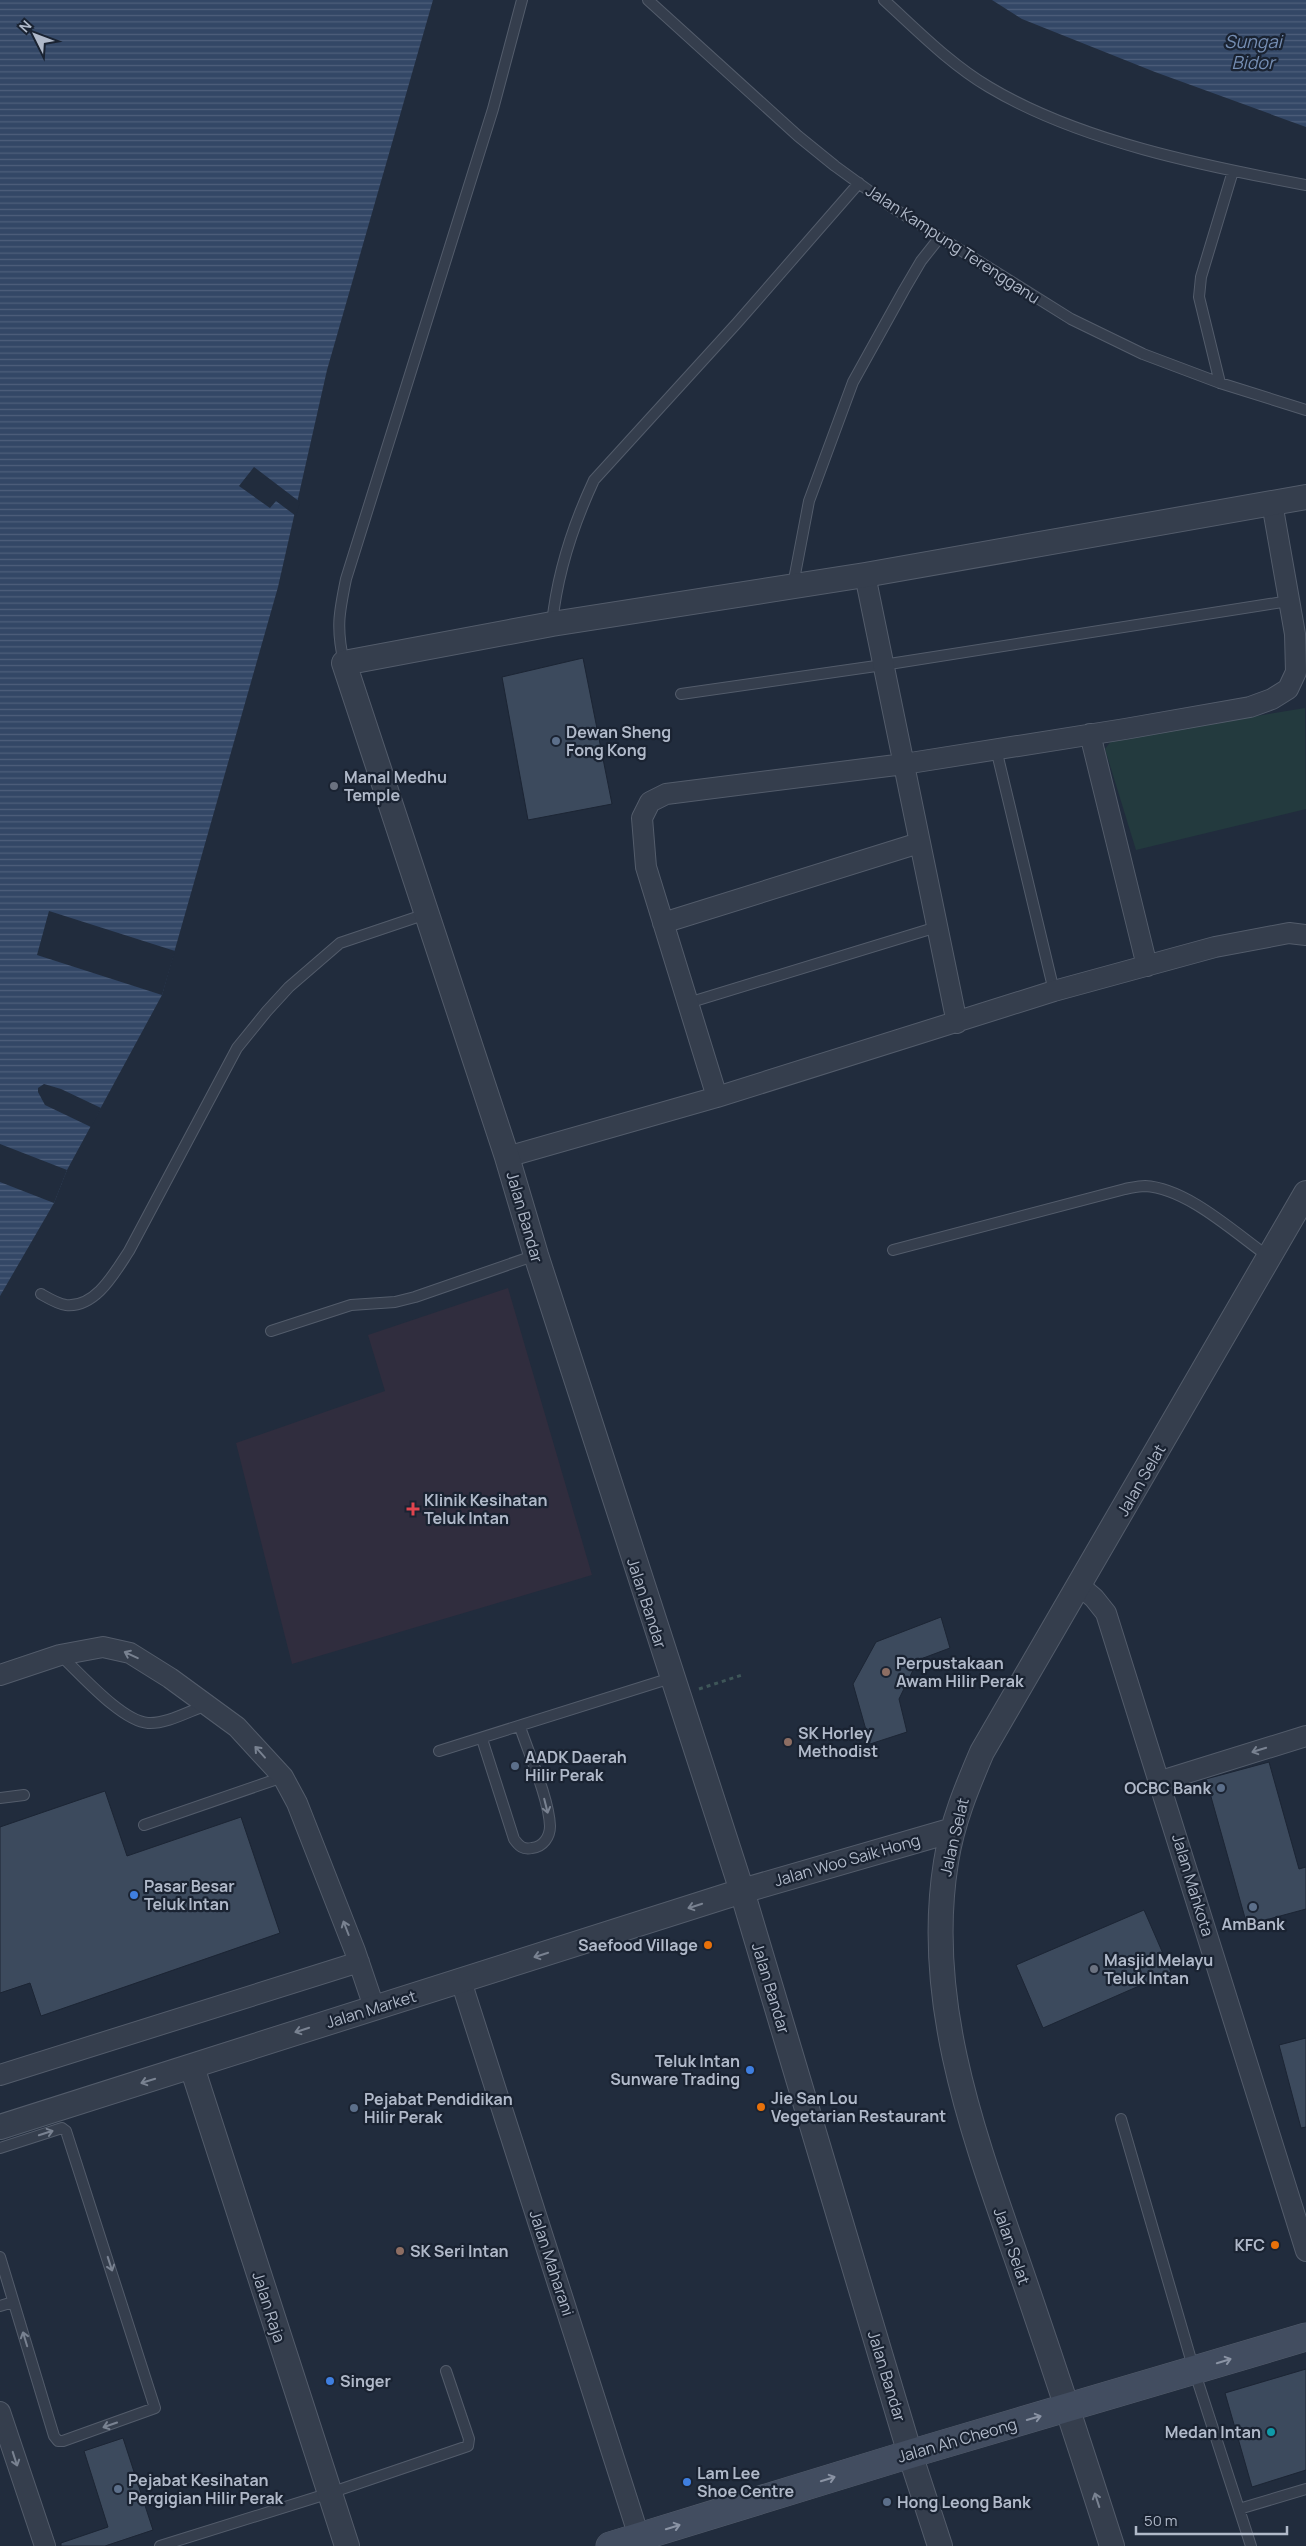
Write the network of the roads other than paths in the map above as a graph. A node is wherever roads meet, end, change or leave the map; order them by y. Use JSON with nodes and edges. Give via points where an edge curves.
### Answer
{"nodes":[{"id":1,"x":522,"y":0,"type":"edge"},
{"id":2,"x":648,"y":0,"type":"edge"},
{"id":3,"x":884,"y":0,"type":"edge"},
{"id":4,"x":1233,"y":171,"type":"junction"},
{"id":5,"x":859,"y":183,"type":"junction"},
{"id":6,"x":1306,"y":185,"type":"edge"},
{"id":7,"x":940,"y":237,"type":"junction"},
{"id":8,"x":1220,"y":383,"type":"junction"},
{"id":9,"x":1306,"y":410,"type":"edge"},
{"id":10,"x":1306,"y":497,"type":"edge"},
{"id":11,"x":1272,"y":503,"type":"junction"},
{"id":12,"x":864,"y":576,"type":"junction"},
{"id":13,"x":793,"y":586,"type":"junction"},
{"id":14,"x":1289,"y":601,"type":"junction"},
{"id":15,"x":552,"y":624,"type":"junction"},
{"id":16,"x":344,"y":663,"type":"junction"},
{"id":17,"x":883,"y":666,"type":"junction"},
{"id":18,"x":681,"y":694,"type":"dead end"},
{"id":19,"x":1090,"y":734,"type":"junction"},
{"id":20,"x":996,"y":749,"type":"junction"},
{"id":21,"x":904,"y":764,"type":"junction"},
{"id":22,"x":919,"y":842,"type":"junction"},
{"id":23,"x":426,"y":914,"type":"junction"},
{"id":24,"x":663,"y":923,"type":"junction"},
{"id":25,"x":937,"y":927,"type":"junction"},
{"id":26,"x":1306,"y":935,"type":"edge"},
{"id":27,"x":1146,"y":966,"type":"junction"},
{"id":28,"x":1054,"y":991,"type":"junction"},
{"id":29,"x":688,"y":1003,"type":"junction"},
{"id":30,"x":957,"y":1022,"type":"junction"},
{"id":31,"x":718,"y":1097,"type":"junction"},
{"id":32,"x":507,"y":1157,"type":"junction"},
{"id":33,"x":1306,"y":1193,"type":"edge"},
{"id":34,"x":892,"y":1250,"type":"dead end"},
{"id":35,"x":536,"y":1255,"type":"junction"},
{"id":36,"x":1269,"y":1257,"type":"junction"},
{"id":37,"x":40,"y":1294,"type":"dead end"},
{"id":38,"x":271,"y":1331,"type":"dead end"},
{"id":39,"x":1080,"y":1586,"type":"junction"},
{"id":40,"x":60,"y":1655,"type":"junction"},
{"id":41,"x":0,"y":1675,"type":"edge"},
{"id":42,"x":674,"y":1687,"type":"junction"},
{"id":43,"x":208,"y":1705,"type":"junction"},
{"id":44,"x":520,"y":1726,"type":"junction"},
{"id":45,"x":1306,"y":1736,"type":"edge"},
{"id":46,"x":482,"y":1739,"type":"junction"},
{"id":47,"x":439,"y":1751,"type":"dead end"},
{"id":48,"x":283,"y":1777,"type":"junction"},
{"id":49,"x":1160,"y":1781,"type":"junction"},
{"id":50,"x":24,"y":1795,"type":"dead end"},
{"id":51,"x":0,"y":1798,"type":"edge"},
{"id":52,"x":144,"y":1824,"type":"dead end"},
{"id":53,"x":953,"y":1830,"type":"junction"},
{"id":54,"x":742,"y":1891,"type":"junction"},
{"id":55,"x":358,"y":1962,"type":"junction"},
{"id":56,"x":461,"y":1981,"type":"junction"},
{"id":57,"x":374,"y":2007,"type":"junction"},
{"id":58,"x":192,"y":2067,"type":"junction"},
{"id":59,"x":0,"y":2075,"type":"edge"},
{"id":60,"x":1121,"y":2119,"type":"dead end"},
{"id":61,"x":1,"y":2129,"type":"edge"},
{"id":62,"x":1306,"y":2251,"type":"edge"},
{"id":63,"x":0,"y":2257,"type":"edge"},
{"id":64,"x":14,"y":2302,"type":"junction"},
{"id":65,"x":0,"y":2306,"type":"edge"},
{"id":66,"x":1306,"y":2336,"type":"edge"},
{"id":67,"x":1194,"y":2370,"type":"junction"},
{"id":68,"x":446,"y":2371,"type":"dead end"},
{"id":69,"x":1068,"y":2408,"type":"junction"},
{"id":70,"x":0,"y":2412,"type":"edge"},
{"id":71,"x":910,"y":2454,"type":"junction"},
{"id":72,"x":1306,"y":2489,"type":"edge"},
{"id":73,"x":330,"y":2493,"type":"junction"},
{"id":74,"x":1239,"y":2509,"type":"junction"},
{"id":75,"x":641,"y":2542,"type":"edge"},
{"id":76,"x":45,"y":2546,"type":"edge"},
{"id":77,"x":160,"y":2546,"type":"edge"},
{"id":78,"x":347,"y":2546,"type":"edge"},
{"id":79,"x":610,"y":2546,"type":"edge"},
{"id":80,"x":940,"y":2546,"type":"edge"},
{"id":81,"x":1112,"y":2546,"type":"edge"},
{"id":82,"x":1251,"y":2546,"type":"edge"}],
"edges":[{"from":1,"to":16,"type":"lane","via":[[493,108],[346,579],[339,610],[338,635]]},
{"from":2,"to":5,"type":"lane","name":"Jalan Kampung Terengganu","via":[[798,136]]},
{"from":3,"to":4,"type":"lane","via":[[951,59],[988,87],[1020,103],[1076,128],[1138,148]]},
{"from":4,"to":6,"type":"lane"},
{"from":4,"to":8,"type":"lane","via":[[1201,277],[1199,297]]},
{"from":5,"to":7,"type":"lane","name":"Jalan Kampung Terengganu"},
{"from":5,"to":15,"type":"lane","via":[[594,480],[582,506],[555,593]]},
{"from":7,"to":8,"type":"lane","name":"Jalan Kampung Terengganu","via":[[1106,338]]},
{"from":7,"to":13,"type":"lane","via":[[921,261],[853,382],[809,501]]},
{"from":8,"to":9,"type":"lane","name":"Jalan Kampung Terengganu"},
{"from":10,"to":11,"type":"street"},
{"from":11,"to":12,"type":"street"},
{"from":11,"to":14,"type":"street"},
{"from":12,"to":13,"type":"street"},
{"from":12,"to":17,"type":"street"},
{"from":13,"to":15,"type":"street"},
{"from":14,"to":17,"type":"lane"},
{"from":14,"to":19,"type":"street","via":[[1295,634],[1296,672],[1288,689],[1250,707]]},
{"from":15,"to":16,"type":"street"},
{"from":16,"to":23,"type":"street","name":"Jalan Bandar"},
{"from":17,"to":18,"type":"lane"},
{"from":17,"to":21,"type":"street"},
{"from":19,"to":20,"type":"street"},
{"from":19,"to":27,"type":"street"},
{"from":20,"to":21,"type":"street"},
{"from":20,"to":28,"type":"lane"},
{"from":21,"to":22,"type":"street"},
{"from":21,"to":24,"type":"street","via":[[666,794],[650,802],[642,818],[642,840],[646,867]]},
{"from":22,"to":24,"type":"street"},
{"from":22,"to":25,"type":"street"},
{"from":23,"to":32,"type":"street","name":"Jalan Bandar"},
{"from":23,"to":37,"type":"lane","via":[[340,943],[289,987],[237,1048],[129,1251],[109,1282],[86,1302],[66,1305]]},
{"from":24,"to":29,"type":"street"},
{"from":25,"to":29,"type":"lane"},
{"from":25,"to":30,"type":"street"},
{"from":26,"to":27,"type":"street","via":[[1290,933],[1215,947]]},
{"from":27,"to":28,"type":"street"},
{"from":28,"to":30,"type":"street"},
{"from":29,"to":31,"type":"street"},
{"from":30,"to":31,"type":"street"},
{"from":31,"to":32,"type":"street"},
{"from":32,"to":35,"type":"street","name":"Jalan Bandar"},
{"from":33,"to":36,"type":"street","name":"Jalan Selat"},
{"from":34,"to":36,"type":"lane","via":[[1125,1188],[1144,1186],[1187,1200]]},
{"from":35,"to":38,"type":"lane","via":[[415,1297],[351,1305]]},
{"from":35,"to":42,"type":"street","name":"Jalan Bandar"},
{"from":36,"to":39,"type":"street","name":"Jalan Selat"},
{"from":39,"to":49,"type":"street","name":"Jalan Mahkota","via":[[1106,1613]]},
{"from":39,"to":53,"type":"street","name":"Jalan Selat","via":[[982,1752]]},
{"from":40,"to":41,"type":"street"},
{"from":43,"to":40,"type":"street","one_way":true,"via":[[130,1653],[103,1647]]},
{"from":40,"to":43,"type":"lane","via":[[132,1718],[148,1723]]},
{"from":42,"to":44,"type":"lane"},
{"from":42,"to":54,"type":"street","name":"Jalan Bandar"},
{"from":48,"to":43,"type":"street","one_way":true,"via":[[237,1727]]},
{"from":44,"to":46,"type":"lane"},
{"from":44,"to":46,"type":"lane","one_way":true,"via":[[550,1826],[544,1843],[536,1848],[519,1846],[514,1838]]},
{"from":45,"to":49,"type":"street","one_way":true},
{"from":46,"to":47,"type":"lane"},
{"from":48,"to":52,"type":"lane"},
{"from":55,"to":48,"type":"street","one_way":true,"via":[[297,1803]]},
{"from":49,"to":62,"type":"street","name":"Jalan Mahkota"},
{"from":50,"to":51,"type":"lane"},
{"from":53,"to":54,"type":"street","name":"Jalan Woo Saik Hong"},
{"from":53,"to":69,"type":"street","name":"Jalan Selat","via":[[946,1862],[941,1939],[942,1985],[948,2030],[972,2130]]},
{"from":54,"to":56,"type":"street","name":"Jalan Market","one_way":true},
{"from":54,"to":71,"type":"street","name":"Jalan Bandar"},
{"from":55,"to":57,"type":"street"},
{"from":55,"to":59,"type":"street"},
{"from":56,"to":57,"type":"street","name":"Jalan Market"},
{"from":56,"to":75,"type":"street","name":"Jalan Maharani"},
{"from":57,"to":58,"type":"street","name":"Jalan Market","one_way":true},
{"from":58,"to":61,"type":"street","name":"Jalan Market","one_way":true},
{"from":58,"to":73,"type":"street","name":"Jalan Raja"},
{"from":60,"to":67,"type":"lane"},
{"from":61,"to":64,"type":"lane","one_way":true,"via":[[62,2128],[66,2131],[155,2408],[58,2441]]},
{"from":63,"to":64,"type":"lane"},
{"from":64,"to":65,"type":"lane"},
{"from":67,"to":66,"type":"main road","name":"Jalan Ah Cheong","one_way":true},
{"from":67,"to":69,"type":"main road","name":"Jalan Ah Cheong"},
{"from":67,"to":74,"type":"lane"},
{"from":68,"to":73,"type":"lane","via":[[470,2439],[468,2446]]},
{"from":71,"to":69,"type":"main road","name":"Jalan Ah Cheong","one_way":true},
{"from":81,"to":69,"type":"street","name":"Jalan Selat","one_way":true},
{"from":70,"to":76,"type":"street","one_way":true},
{"from":75,"to":71,"type":"main road","name":"Jalan Ah Cheong","one_way":true},
{"from":71,"to":80,"type":"street","name":"Jalan Bandar"},
{"from":72,"to":74,"type":"lane"},
{"from":73,"to":77,"type":"lane"},
{"from":73,"to":78,"type":"street","name":"Jalan Raja"},
{"from":74,"to":82,"type":"lane"},
{"from":75,"to":79,"type":"main road","name":"Jalan Ah Cheong"}]}
